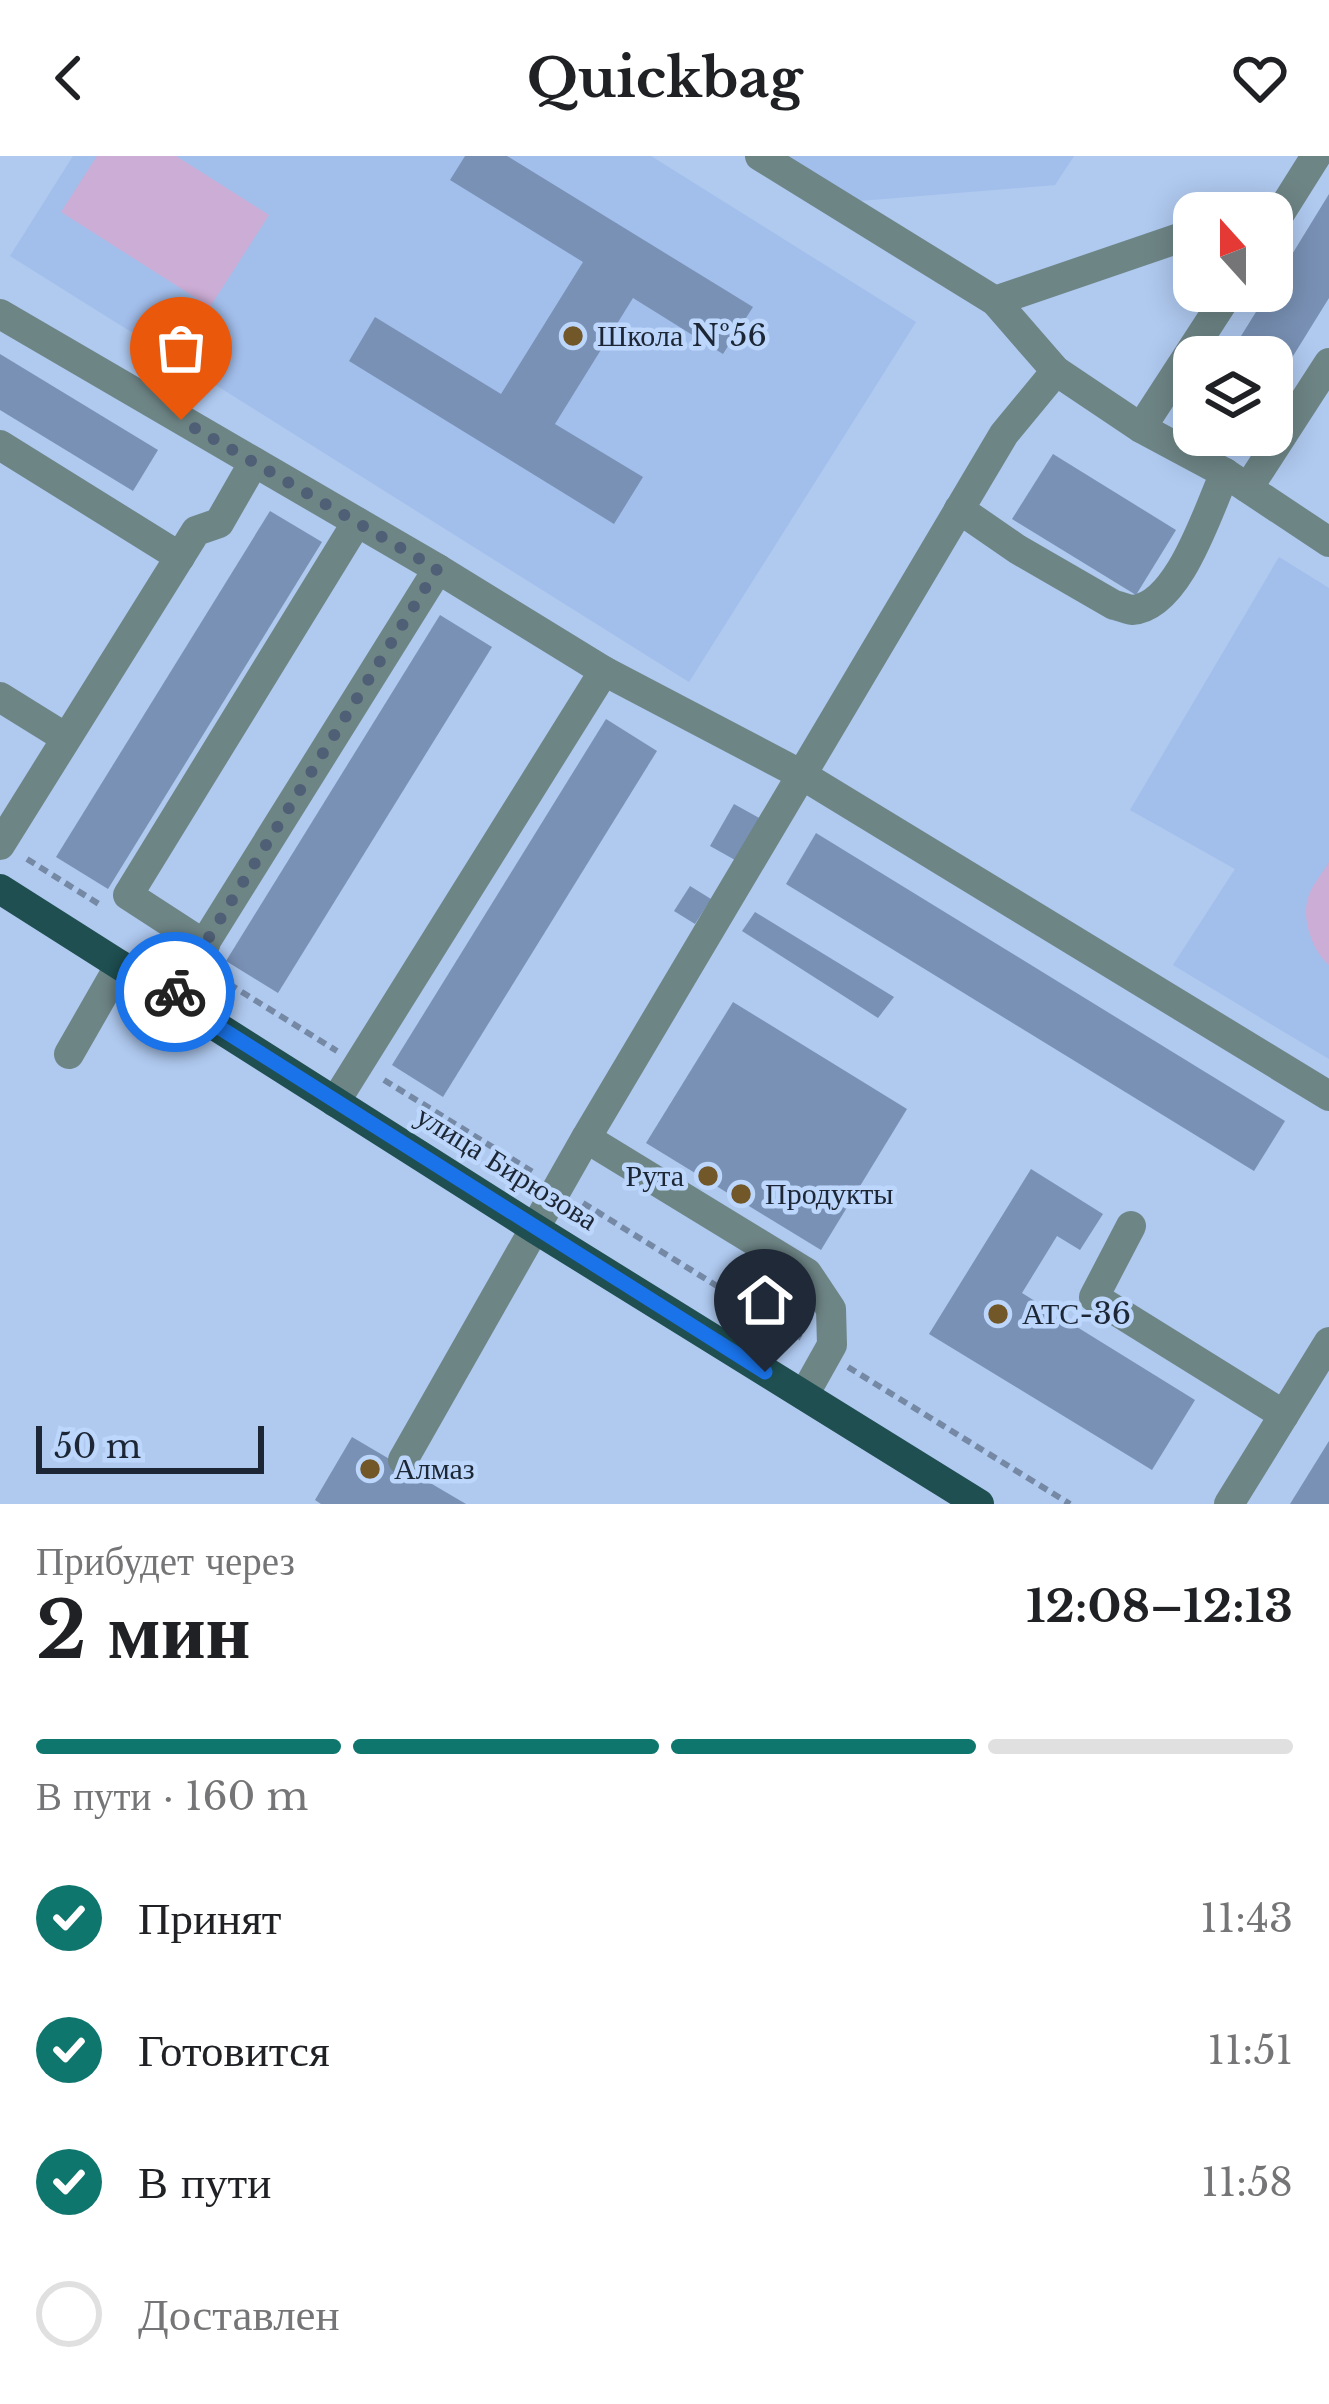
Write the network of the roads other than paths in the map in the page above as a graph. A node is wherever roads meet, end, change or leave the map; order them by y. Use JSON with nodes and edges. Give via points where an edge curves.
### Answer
{"nodes":[{"id":1,"x":760,"y":156,"type":"edge"},
{"id":2,"x":1316,"y":156,"type":"edge"},
{"id":3,"x":1293,"y":192,"type":"edge"},
{"id":4,"x":1173,"y":240,"type":"edge"},
{"id":5,"x":995,"y":301,"type":"junction"},
{"id":6,"x":1216,"y":312,"type":"edge"},
{"id":7,"x":0,"y":314,"type":"edge"},
{"id":8,"x":1329,"y":363,"type":"edge"},
{"id":9,"x":1056,"y":371,"type":"junction"},
{"id":10,"x":1141,"y":428,"type":"junction"},
{"id":11,"x":0,"y":445,"type":"edge"},
{"id":12,"x":254,"y":462,"type":"junction"},
{"id":13,"x":1236,"y":481,"type":"junction"},
{"id":14,"x":959,"y":509,"type":"junction"},
{"id":15,"x":357,"y":522,"type":"junction"},
{"id":16,"x":1329,"y":542,"type":"edge"},
{"id":17,"x":180,"y":557,"type":"junction"},
{"id":18,"x":437,"y":569,"type":"junction"},
{"id":19,"x":604,"y":671,"type":"junction"},
{"id":20,"x":0,"y":697,"type":"edge"},
{"id":21,"x":66,"y":738,"type":"junction"},
{"id":22,"x":802,"y":775,"type":"junction"},
{"id":23,"x":0,"y":845,"type":"edge"},
{"id":24,"x":0,"y":889,"type":"edge"},
{"id":25,"x":205,"y":945,"type":"junction"},
{"id":26,"x":120,"y":965,"type":"junction"},
{"id":27,"x":171,"y":997,"type":"junction"},
{"id":28,"x":69,"y":1054,"type":"dead end"},
{"id":29,"x":1329,"y":1096,"type":"edge"},
{"id":30,"x":335,"y":1102,"type":"junction"},
{"id":31,"x":586,"y":1138,"type":"junction"},
{"id":32,"x":1131,"y":1226,"type":"dead end"},
{"id":33,"x":534,"y":1228,"type":"junction"},
{"id":34,"x":1329,"y":1342,"type":"edge"},
{"id":35,"x":804,"y":1396,"type":"junction"},
{"id":36,"x":1284,"y":1415,"type":"junction"},
{"id":37,"x":403,"y":1460,"type":"dead end"},
{"id":38,"x":979,"y":1504,"type":"edge"},
{"id":39,"x":1229,"y":1504,"type":"edge"}],
"edges":[{"from":1,"to":5,"type":"street"},
{"from":2,"to":3,"type":"street"},
{"from":4,"to":5,"type":"street"},
{"from":5,"to":9,"type":"street"},
{"from":6,"to":10,"type":"street"},
{"from":7,"to":12,"type":"street"},
{"from":8,"to":13,"type":"street"},
{"from":9,"to":10,"type":"street"},
{"from":9,"to":14,"type":"street","via":[[1004,434]]},
{"from":10,"to":13,"type":"street"},
{"from":11,"to":17,"type":"street"},
{"from":12,"to":15,"type":"street"},
{"from":12,"to":17,"type":"street","via":[[219,523],[196,531]]},
{"from":13,"to":14,"type":"street","via":[[1177,580],[1131,610]]},
{"from":13,"to":16,"type":"street"},
{"from":14,"to":22,"type":"street"},
{"from":15,"to":18,"type":"street"},
{"from":15,"to":25,"type":"street","via":[[128,895]]},
{"from":17,"to":21,"type":"street"},
{"from":18,"to":19,"type":"street"},
{"from":18,"to":25,"type":"street"},
{"from":19,"to":22,"type":"street"},
{"from":19,"to":30,"type":"street"},
{"from":20,"to":21,"type":"street"},
{"from":21,"to":23,"type":"street"},
{"from":22,"to":29,"type":"street"},
{"from":22,"to":31,"type":"street"},
{"from":24,"to":26,"type":"main road","name":"улица Бирюзова"},
{"from":25,"to":27,"type":"street"},
{"from":26,"to":27,"type":"main road","name":"улица Бирюзова"},
{"from":26,"to":28,"type":"street"},
{"from":27,"to":30,"type":"main road","name":"улица Бирюзова"},
{"from":30,"to":33,"type":"main road","name":"улица Бирюзова"},
{"from":31,"to":33,"type":"street"},
{"from":31,"to":35,"type":"street","via":[[807,1273],[831,1309],[832,1345]]},
{"from":32,"to":36,"type":"street","via":[[1094,1297]]},
{"from":33,"to":35,"type":"main road","name":"улица Бирюзова"},
{"from":33,"to":37,"type":"street"},
{"from":34,"to":36,"type":"street"},
{"from":35,"to":38,"type":"main road","name":"улица Бирюзова"},
{"from":36,"to":39,"type":"street"}]}
